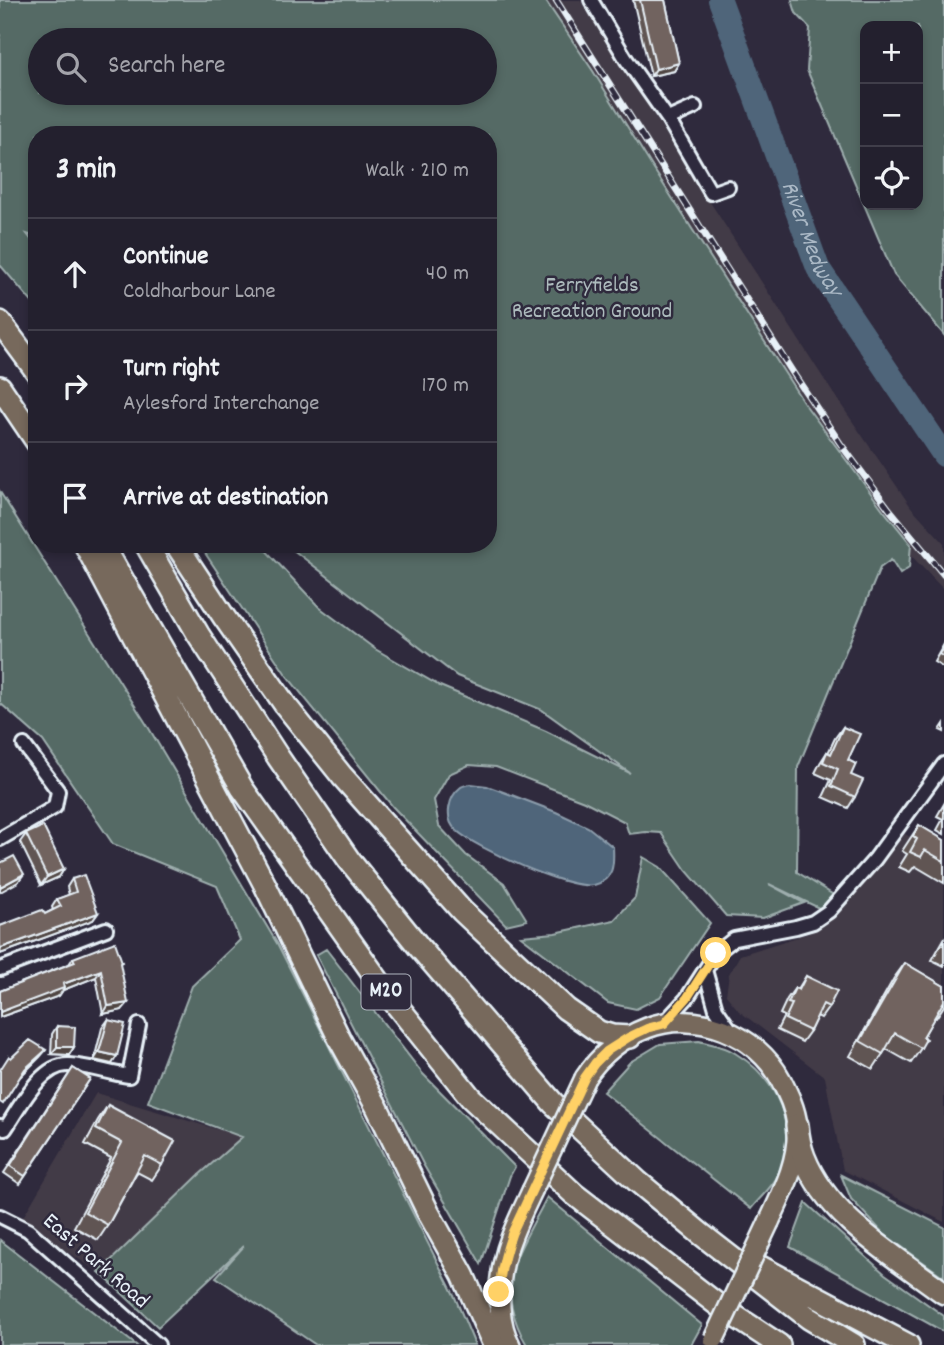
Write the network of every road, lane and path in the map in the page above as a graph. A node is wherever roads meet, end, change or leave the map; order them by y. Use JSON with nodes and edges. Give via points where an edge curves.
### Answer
{"nodes":[{"id":1,"x":592,"y":0,"type":"edge"},
{"id":2,"x":695,"y":107,"type":"dead end"},
{"id":3,"x":668,"y":119,"type":"junction"},
{"id":4,"x":728,"y":187,"type":"dead end"},
{"id":5,"x":0,"y":322,"type":"edge"},
{"id":6,"x":28,"y":360,"type":"edge"},
{"id":7,"x":0,"y":387,"type":"edge"},
{"id":8,"x":28,"y":428,"type":"edge"},
{"id":9,"x":90,"y":553,"type":"edge"},
{"id":10,"x":107,"y":553,"type":"edge"},
{"id":11,"x":151,"y":553,"type":"edge"},
{"id":12,"x":182,"y":553,"type":"edge"},
{"id":13,"x":24,"y":745,"type":"dead end"},
{"id":14,"x":944,"y":764,"type":"edge"},
{"id":15,"x":0,"y":839,"type":"edge"},
{"id":16,"x":106,"y":929,"type":"dead end"},
{"id":17,"x":0,"y":969,"type":"edge"},
{"id":18,"x":705,"y":970,"type":"junction"},
{"id":19,"x":664,"y":1024,"type":"junction"},
{"id":20,"x":139,"y":1025,"type":"dead end"},
{"id":21,"x":732,"y":1032,"type":"junction"},
{"id":22,"x":629,"y":1037,"type":"junction"},
{"id":23,"x":797,"y":1125,"type":"junction"},
{"id":24,"x":0,"y":1126,"type":"edge"},
{"id":25,"x":0,"y":1216,"type":"edge"},
{"id":26,"x":711,"y":1241,"type":"junction"},
{"id":27,"x":944,"y":1293,"type":"edge"},
{"id":28,"x":713,"y":1342,"type":"edge"},
{"id":29,"x":503,"y":1343,"type":"edge"},
{"id":30,"x":158,"y":1345,"type":"edge"},
{"id":31,"x":779,"y":1345,"type":"edge"},
{"id":32,"x":853,"y":1345,"type":"edge"},
{"id":33,"x":908,"y":1345,"type":"edge"}],
"edges":[{"from":1,"to":3,"type":"street"},
{"from":2,"to":3,"type":"street"},
{"from":3,"to":4,"type":"street","via":[[711,193]]},
{"from":5,"to":6,"type":"highway"},
{"from":7,"to":8,"type":"highway"},
{"from":9,"to":29,"type":"highway","number":"M20","via":[[264,883],[428,1212]]},
{"from":10,"to":31,"type":"highway","number":"M20","via":[[242,788],[387,993],[471,1098],[575,1195],[718,1305]]},
{"from":11,"to":26,"type":"highway","number":"M20","via":[[278,757],[349,860],[419,947],[553,1103]]},
{"from":12,"to":22,"type":"highway","via":[[286,706],[341,776],[462,911],[566,1009],[599,1032]]},
{"from":13,"to":15,"type":"street","via":[[58,791],[55,807]]},
{"from":14,"to":18,"type":"street","via":[[875,859],[829,911],[813,922],[734,939],[716,953]]},
{"from":16,"to":17,"type":"street"},
{"from":18,"to":19,"type":"street"},
{"from":18,"to":21,"type":"street","via":[[716,1009]]},
{"from":19,"to":21,"type":"main road","via":[[699,1024]]},
{"from":19,"to":22,"type":"main road"},
{"from":20,"to":24,"type":"street","via":[[129,1076],[66,1065],[50,1069],[5,1129]]},
{"from":21,"to":23,"type":"main road","via":[[751,1044],[778,1074]]},
{"from":22,"to":29,"type":"main road","bridge":true,"via":[[607,1051],[585,1077],[512,1233],[500,1273]]},
{"from":23,"to":27,"type":"highway","via":[[804,1157],[835,1205]]},
{"from":23,"to":28,"type":"main road","bridge":true,"via":[[790,1174]]},
{"from":25,"to":30,"type":"street","name":"East Park Road","via":[[28,1230]]},
{"from":26,"to":32,"type":"highway","number":"M20","via":[[809,1318]]},
{"from":26,"to":33,"type":"highway","number":"M20"}]}
